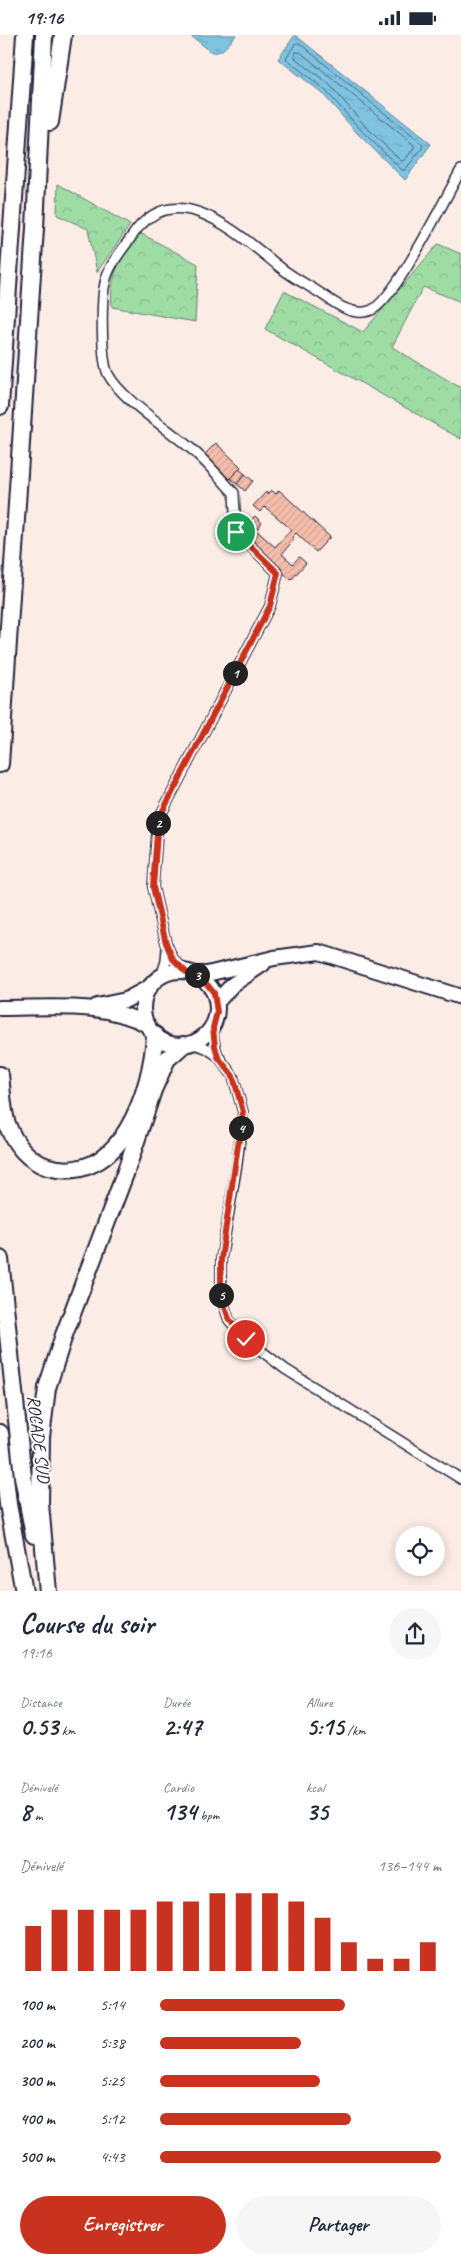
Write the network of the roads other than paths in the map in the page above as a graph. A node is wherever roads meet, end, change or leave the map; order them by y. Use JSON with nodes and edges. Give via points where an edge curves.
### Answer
{"nodes":[{"id":1,"x":24,"y":35,"type":"edge"},
{"id":2,"x":44,"y":35,"type":"edge"},
{"id":3,"x":63,"y":35,"type":"edge"},
{"id":4,"x":42,"y":164,"type":"junction"},
{"id":5,"x":461,"y":170,"type":"edge"},
{"id":6,"x":0,"y":406,"type":"edge"},
{"id":7,"x":0,"y":764,"type":"edge"},
{"id":8,"x":166,"y":943,"type":"junction"},
{"id":9,"x":274,"y":958,"type":"junction"},
{"id":10,"x":190,"y":973,"type":"junction"},
{"id":11,"x":161,"y":977,"type":"junction"},
{"id":12,"x":150,"y":987,"type":"junction"},
{"id":13,"x":461,"y":997,"type":"edge"},
{"id":14,"x":217,"y":1002,"type":"junction"},
{"id":15,"x":0,"y":1008,"type":"edge"},
{"id":16,"x":87,"y":1008,"type":"junction"},
{"id":17,"x":215,"y":1021,"type":"junction"},
{"id":18,"x":151,"y":1030,"type":"junction"},
{"id":19,"x":187,"y":1044,"type":"junction"},
{"id":20,"x":218,"y":1057,"type":"junction"},
{"id":21,"x":0,"y":1075,"type":"edge"},
{"id":22,"x":0,"y":1259,"type":"edge"},
{"id":23,"x":0,"y":1433,"type":"edge"},
{"id":24,"x":461,"y":1479,"type":"edge"},
{"id":25,"x":24,"y":1591,"type":"edge"},
{"id":26,"x":47,"y":1591,"type":"edge"}],
"edges":[{"from":1,"to":6,"type":"highway"},
{"from":2,"to":4,"type":"highway"},
{"from":3,"to":4,"type":"highway"},
{"from":4,"to":7,"type":"highway","via":[[42,211],[35,228]]},
{"from":5,"to":8,"type":"street","via":[[403,274],[380,304],[370,311],[357,313],[338,305],[286,272],[225,225],[187,209],[169,208],[142,221],[106,277],[103,293],[104,363],[109,376],[124,393],[197,453],[234,493],[236,532],[278,573],[270,606],[158,820],[153,887]]},
{"from":8,"to":10,"type":"street","via":[[173,959]]},
{"from":8,"to":11,"type":"street","via":[[166,961]]},
{"from":9,"to":10,"type":"main road","via":[[207,974]]},
{"from":9,"to":13,"type":"main road","via":[[319,952]]},
{"from":9,"to":14,"type":"main road","via":[[242,977]]},
{"from":10,"to":11,"type":"main road","via":[[169,973]]},
{"from":10,"to":14,"type":"main road","via":[[209,985]]},
{"from":11,"to":12,"type":"main road"},
{"from":12,"to":16,"type":"main road","via":[[126,1001]]},
{"from":12,"to":18,"type":"main road","via":[[143,1006]]},
{"from":14,"to":17,"type":"main road"},
{"from":15,"to":16,"type":"main road"},
{"from":16,"to":18,"type":"main road","via":[[128,1016]]},
{"from":17,"to":19,"type":"main road","via":[[201,1039]]},
{"from":17,"to":20,"type":"street","via":[[213,1035]]},
{"from":18,"to":19,"type":"main road","via":[[163,1041]]},
{"from":18,"to":21,"type":"highway","via":[[154,1061],[147,1085],[125,1135],[95,1165],[59,1170],[37,1163],[19,1147],[7,1123]]},
{"from":19,"to":20,"type":"street","via":[[206,1048]]},
{"from":19,"to":26,"type":"highway","via":[[167,1059],[153,1090],[47,1388],[41,1437],[40,1504]]},
{"from":20,"to":24,"type":"street","via":[[233,1076],[243,1112],[221,1259],[221,1296],[229,1319],[246,1339],[285,1369]]},
{"from":22,"to":26,"type":"highway","name":"ROCADE SUD","via":[[22,1477]]},
{"from":23,"to":25,"type":"highway","via":[[8,1505]]}]}
